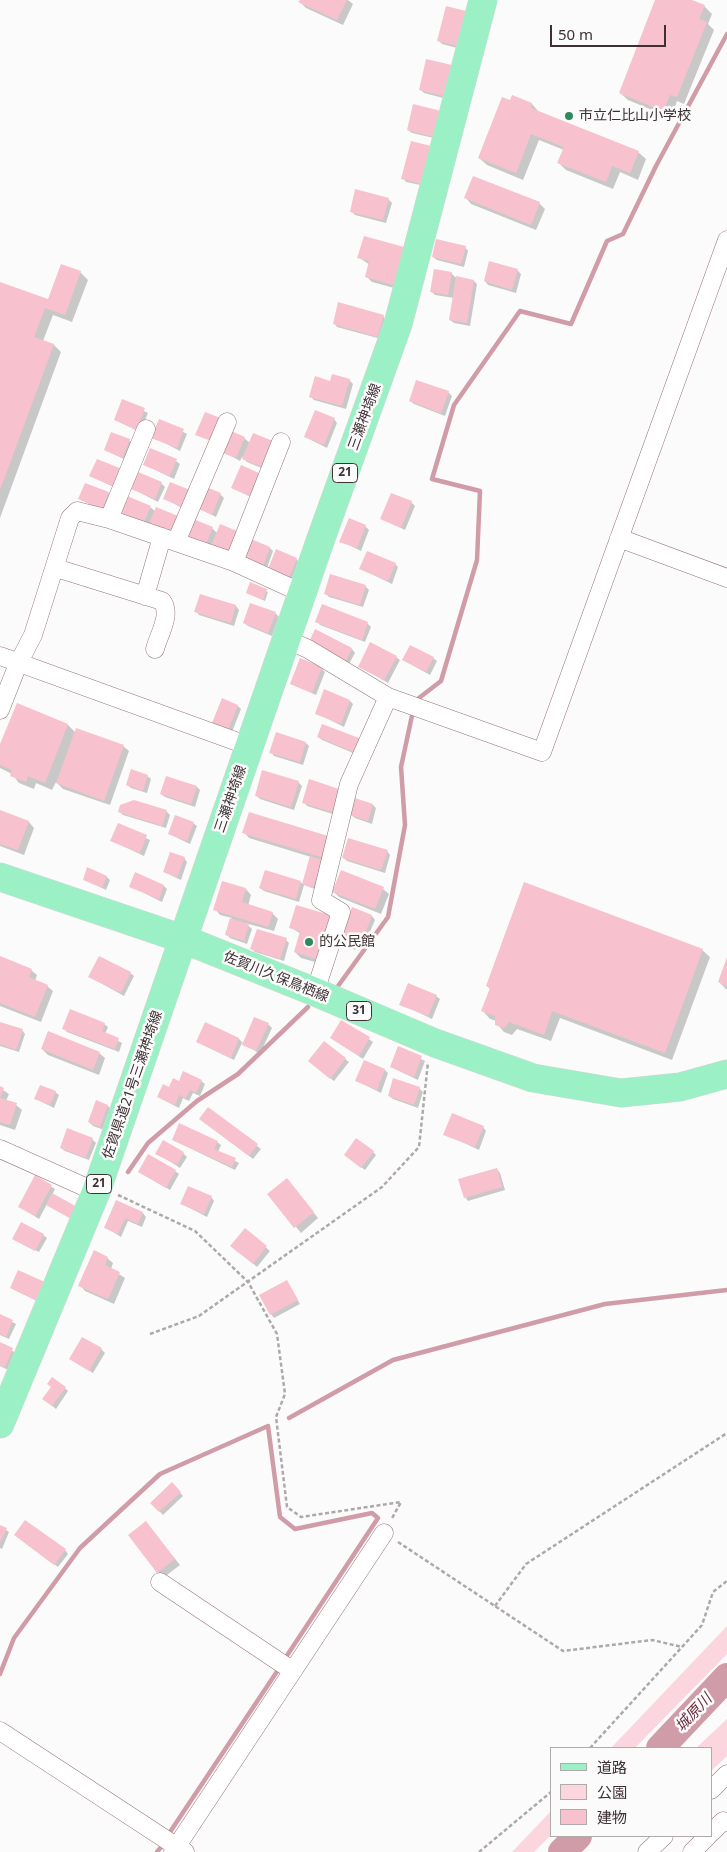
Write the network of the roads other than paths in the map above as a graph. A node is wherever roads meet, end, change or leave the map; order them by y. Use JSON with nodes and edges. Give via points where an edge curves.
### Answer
{"nodes":[{"id":1,"x":482,"y":0,"type":"edge"},
{"id":2,"x":727,"y":240,"type":"edge"},
{"id":3,"x":227,"y":422,"type":"dead end"},
{"id":4,"x":146,"y":429,"type":"dead end"},
{"id":5,"x":281,"y":442,"type":"dead end"},
{"id":6,"x":109,"y":519,"type":"junction"},
{"id":7,"x":620,"y":538,"type":"junction"},
{"id":8,"x":169,"y":539,"type":"junction"},
{"id":9,"x":234,"y":562,"type":"junction"},
{"id":10,"x":56,"y":568,"type":"junction"},
{"id":11,"x":727,"y":578,"type":"edge"},
{"id":12,"x":302,"y":593,"type":"junction"},
{"id":13,"x":145,"y":596,"type":"junction"},
{"id":14,"x":286,"y":639,"type":"junction"},
{"id":15,"x":155,"y":648,"type":"dead end"},
{"id":16,"x":0,"y":656,"type":"edge"},
{"id":17,"x":18,"y":664,"type":"junction"},
{"id":18,"x":388,"y":697,"type":"junction"},
{"id":19,"x":0,"y":710,"type":"edge"},
{"id":20,"x":249,"y":746,"type":"junction"},
{"id":21,"x":0,"y":877,"type":"edge"},
{"id":22,"x":183,"y":939,"type":"junction"},
{"id":23,"x":315,"y":992,"type":"junction"},
{"id":24,"x":727,"y":1074,"type":"edge"},
{"id":25,"x":0,"y":1149,"type":"edge"},
{"id":26,"x":96,"y":1192,"type":"junction"},
{"id":27,"x":0,"y":1424,"type":"edge"},
{"id":28,"x":384,"y":1533,"type":"road end"},
{"id":29,"x":160,"y":1582,"type":"dead end"},
{"id":30,"x":293,"y":1672,"type":"junction"},
{"id":31,"x":0,"y":1731,"type":"edge"},
{"id":32,"x":727,"y":1774,"type":"edge"},
{"id":33,"x":712,"y":1789,"type":"edge"},
{"id":34,"x":727,"y":1822,"type":"edge"},
{"id":35,"x":712,"y":1832,"type":"edge"},
{"id":36,"x":663,"y":1837,"type":"edge"},
{"id":37,"x":707,"y":1837,"type":"edge"},
{"id":38,"x":179,"y":1850,"type":"edge"},
{"id":39,"x":647,"y":1852,"type":"edge"},
{"id":40,"x":692,"y":1852,"type":"edge"}],
"edges":[{"from":1,"to":12,"type":"main road","name":"三瀬神埼線","number":"21","via":[[398,324]]},
{"from":2,"to":7,"type":"street"},
{"from":3,"to":8,"type":"street"},
{"from":4,"to":6,"type":"street"},
{"from":5,"to":9,"type":"street"},
{"from":6,"to":8,"type":"street"},
{"from":6,"to":10,"type":"street","via":[[78,511],[73,513]]},
{"from":7,"to":11,"type":"street"},
{"from":7,"to":18,"type":"street","via":[[542,752]]},
{"from":8,"to":9,"type":"street"},
{"from":8,"to":13,"type":"street"},
{"from":9,"to":12,"type":"street"},
{"from":10,"to":13,"type":"street"},
{"from":10,"to":17,"type":"street"},
{"from":12,"to":14,"type":"main road","name":"三瀬神埼線","number":"21"},
{"from":13,"to":15,"type":"street","via":[[162,601],[166,607],[167,613]]},
{"from":14,"to":18,"type":"street"},
{"from":14,"to":20,"type":"main road","name":"三瀬神埼線","number":"21"},
{"from":16,"to":17,"type":"street"},
{"from":17,"to":19,"type":"street"},
{"from":17,"to":20,"type":"street"},
{"from":18,"to":23,"type":"street","via":[[349,784],[321,900],[341,912]]},
{"from":20,"to":22,"type":"main road","name":"三瀬神埼線","number":"21"},
{"from":21,"to":22,"type":"main road","name":"佐賀川久保鳥栖線","number":"31"},
{"from":22,"to":23,"type":"main road","name":"佐賀川久保鳥栖線","number":"31"},
{"from":22,"to":26,"type":"main road","name":"佐賀県道21号三瀬神埼線","number":"21"},
{"from":23,"to":24,"type":"main road","name":"佐賀川久保鳥栖線","number":"31","via":[[435,1043],[534,1078],[621,1093],[680,1087]]},
{"from":25,"to":26,"type":"street"},
{"from":26,"to":27,"type":"main road","name":"佐賀県道21号三瀬神埼線","number":"21"},
{"from":28,"to":30,"type":"street"},
{"from":29,"to":30,"type":"street"},
{"from":30,"to":38,"type":"street"},
{"from":31,"to":38,"type":"street"},
{"from":32,"to":33,"type":"street"},
{"from":34,"to":35,"type":"street","via":[[723,1820]]},
{"from":36,"to":39,"type":"street"},
{"from":37,"to":40,"type":"street"}]}
